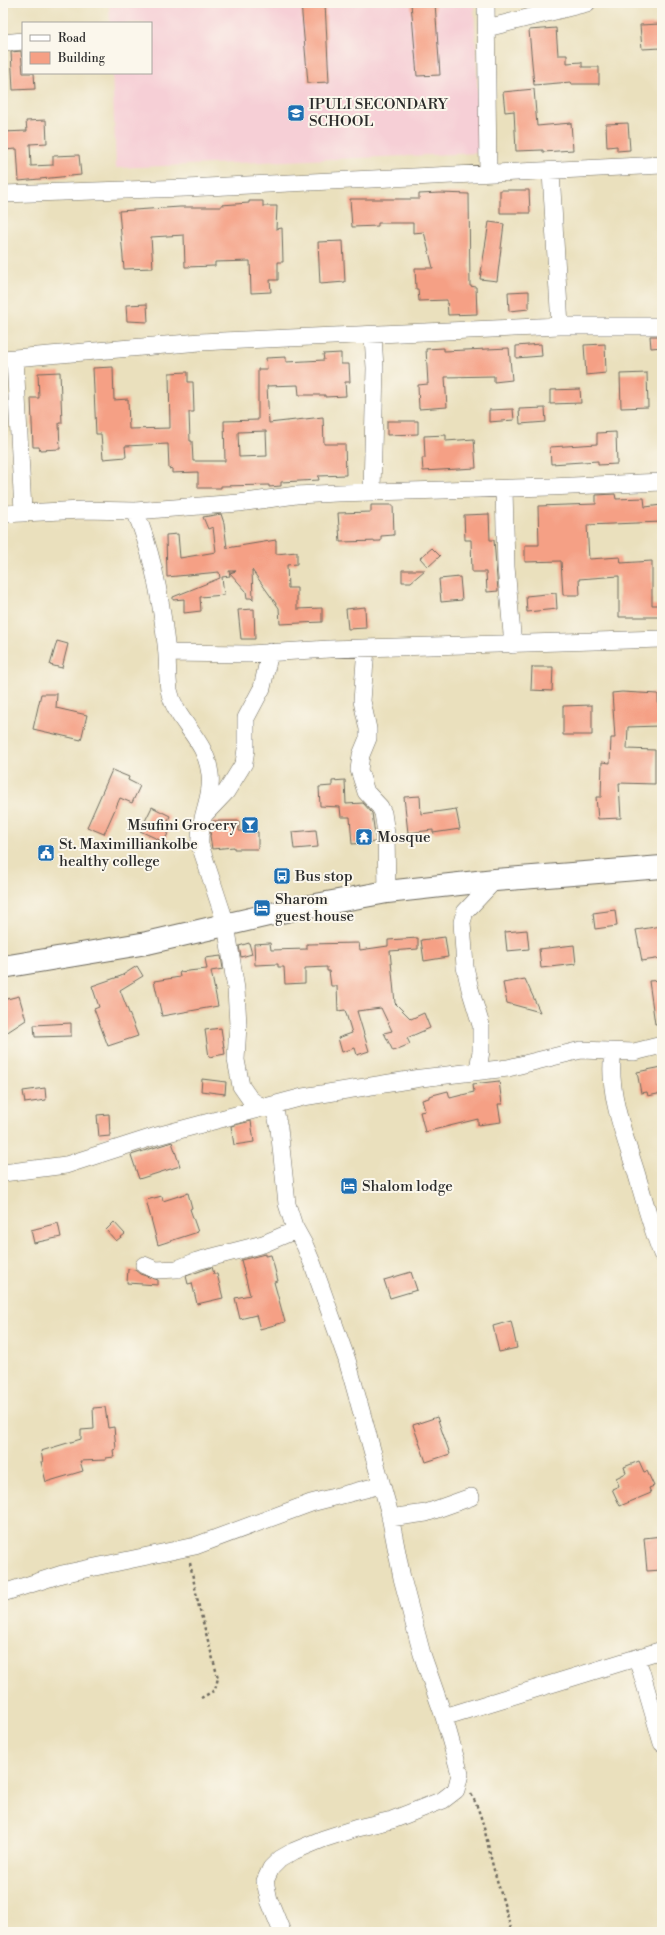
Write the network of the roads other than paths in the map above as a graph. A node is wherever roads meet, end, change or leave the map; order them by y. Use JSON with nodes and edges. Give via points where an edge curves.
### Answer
{"nodes":[{"id":1,"x":486,"y":3,"type":"edge"},
{"id":2,"x":587,"y":3,"type":"edge"},
{"id":3,"x":487,"y":28,"type":"junction"},
{"id":4,"x":22,"y":41,"type":"edge"},
{"id":5,"x":3,"y":43,"type":"edge"},
{"id":6,"x":662,"y":165,"type":"edge"},
{"id":7,"x":551,"y":172,"type":"junction"},
{"id":8,"x":488,"y":173,"type":"junction"},
{"id":9,"x":3,"y":194,"type":"edge"},
{"id":10,"x":560,"y":326,"type":"junction"},
{"id":11,"x":662,"y":326,"type":"edge"},
{"id":12,"x":373,"y":336,"type":"junction"},
{"id":13,"x":9,"y":359,"type":"edge"},
{"id":14,"x":662,"y":482,"type":"edge"},
{"id":15,"x":504,"y":489,"type":"junction"},
{"id":16,"x":372,"y":492,"type":"junction"},
{"id":17,"x":23,"y":511,"type":"junction"},
{"id":18,"x":135,"y":511,"type":"junction"},
{"id":19,"x":3,"y":514,"type":"edge"},
{"id":20,"x":662,"y":639,"type":"edge"},
{"id":21,"x":513,"y":645,"type":"junction"},
{"id":22,"x":366,"y":648,"type":"junction"},
{"id":23,"x":270,"y":652,"type":"junction"},
{"id":24,"x":167,"y":653,"type":"junction"},
{"id":25,"x":202,"y":817,"type":"junction"},
{"id":26,"x":662,"y":867,"type":"edge"},
{"id":27,"x":495,"y":880,"type":"junction"},
{"id":28,"x":387,"y":892,"type":"junction"},
{"id":29,"x":226,"y":924,"type":"junction"},
{"id":30,"x":3,"y":967,"type":"edge"},
{"id":31,"x":662,"y":1045,"type":"edge"},
{"id":32,"x":613,"y":1052,"type":"junction"},
{"id":33,"x":478,"y":1070,"type":"junction"},
{"id":34,"x":267,"y":1107,"type":"junction"},
{"id":35,"x":3,"y":1173,"type":"edge"},
{"id":36,"x":296,"y":1230,"type":"junction"},
{"id":37,"x":662,"y":1254,"type":"edge"},
{"id":38,"x":144,"y":1265,"type":"dead end"},
{"id":39,"x":381,"y":1486,"type":"junction"},
{"id":40,"x":471,"y":1497,"type":"dead end"},
{"id":41,"x":390,"y":1518,"type":"junction"},
{"id":42,"x":3,"y":1593,"type":"edge"},
{"id":43,"x":662,"y":1650,"type":"edge"},
{"id":44,"x":636,"y":1658,"type":"junction"},
{"id":45,"x":444,"y":1717,"type":"junction"},
{"id":46,"x":662,"y":1743,"type":"edge"},
{"id":47,"x":282,"y":1932,"type":"edge"}],
"edges":[{"from":1,"to":3,"type":"street"},
{"from":2,"to":3,"type":"street"},
{"from":3,"to":8,"type":"street"},
{"from":4,"to":5,"type":"street"},
{"from":6,"to":7,"type":"street"},
{"from":7,"to":8,"type":"street"},
{"from":7,"to":10,"type":"street"},
{"from":8,"to":9,"type":"street"},
{"from":10,"to":11,"type":"street"},
{"from":10,"to":12,"type":"street"},
{"from":12,"to":13,"type":"street","via":[[148,346]]},
{"from":12,"to":16,"type":"street","via":[[375,375]]},
{"from":13,"to":17,"type":"street"},
{"from":14,"to":15,"type":"street"},
{"from":15,"to":16,"type":"street"},
{"from":15,"to":21,"type":"street","via":[[506,567]]},
{"from":16,"to":18,"type":"street","via":[[296,495],[239,503]]},
{"from":17,"to":18,"type":"street"},
{"from":17,"to":19,"type":"street"},
{"from":18,"to":24,"type":"street","via":[[144,532],[162,607]]},
{"from":20,"to":21,"type":"street"},
{"from":21,"to":22,"type":"street"},
{"from":22,"to":23,"type":"street"},
{"from":22,"to":28,"type":"street","via":[[362,701],[368,738],[361,755],[359,770],[366,792],[383,813]]},
{"from":23,"to":24,"type":"street"},
{"from":23,"to":25,"type":"street","via":[[262,688],[246,718],[244,763],[226,792]]},
{"from":24,"to":25,"type":"street","via":[[173,702],[185,724],[200,743],[210,772],[209,795]]},
{"from":25,"to":29,"type":"street","via":[[200,845]]},
{"from":26,"to":27,"type":"highway"},
{"from":27,"to":28,"type":"highway"},
{"from":27,"to":33,"type":"street","via":[[465,912],[462,922],[465,967],[481,1024]]},
{"from":28,"to":29,"type":"highway","via":[[294,908]]},
{"from":29,"to":30,"type":"highway","via":[[147,943]]},
{"from":29,"to":34,"type":"street","via":[[236,989],[238,1075],[241,1086],[250,1099]]},
{"from":31,"to":32,"type":"street","via":[[642,1051]]},
{"from":32,"to":33,"type":"street","via":[[581,1050],[508,1068]]},
{"from":32,"to":37,"type":"street","via":[[611,1066],[614,1093]]},
{"from":33,"to":34,"type":"street","via":[[320,1094]]},
{"from":34,"to":35,"type":"street","via":[[152,1137],[66,1165]]},
{"from":34,"to":36,"type":"street","via":[[274,1112],[280,1128],[287,1204]]},
{"from":36,"to":38,"type":"street","via":[[263,1244],[197,1261],[177,1269],[156,1270]]},
{"from":36,"to":39,"type":"street","via":[[306,1246],[344,1348]]},
{"from":39,"to":41,"type":"street"},
{"from":39,"to":42,"type":"street","via":[[311,1503],[189,1547],[62,1574]]},
{"from":40,"to":41,"type":"street","via":[[426,1513]]},
{"from":41,"to":45,"type":"street","via":[[418,1641]]},
{"from":43,"to":44,"type":"street"},
{"from":44,"to":45,"type":"street"},
{"from":44,"to":46,"type":"street"},
{"from":45,"to":47,"type":"street","via":[[459,1767],[460,1779],[456,1790],[443,1800],[392,1820],[323,1839],[280,1859],[271,1868],[265,1881],[269,1900]]}]}
